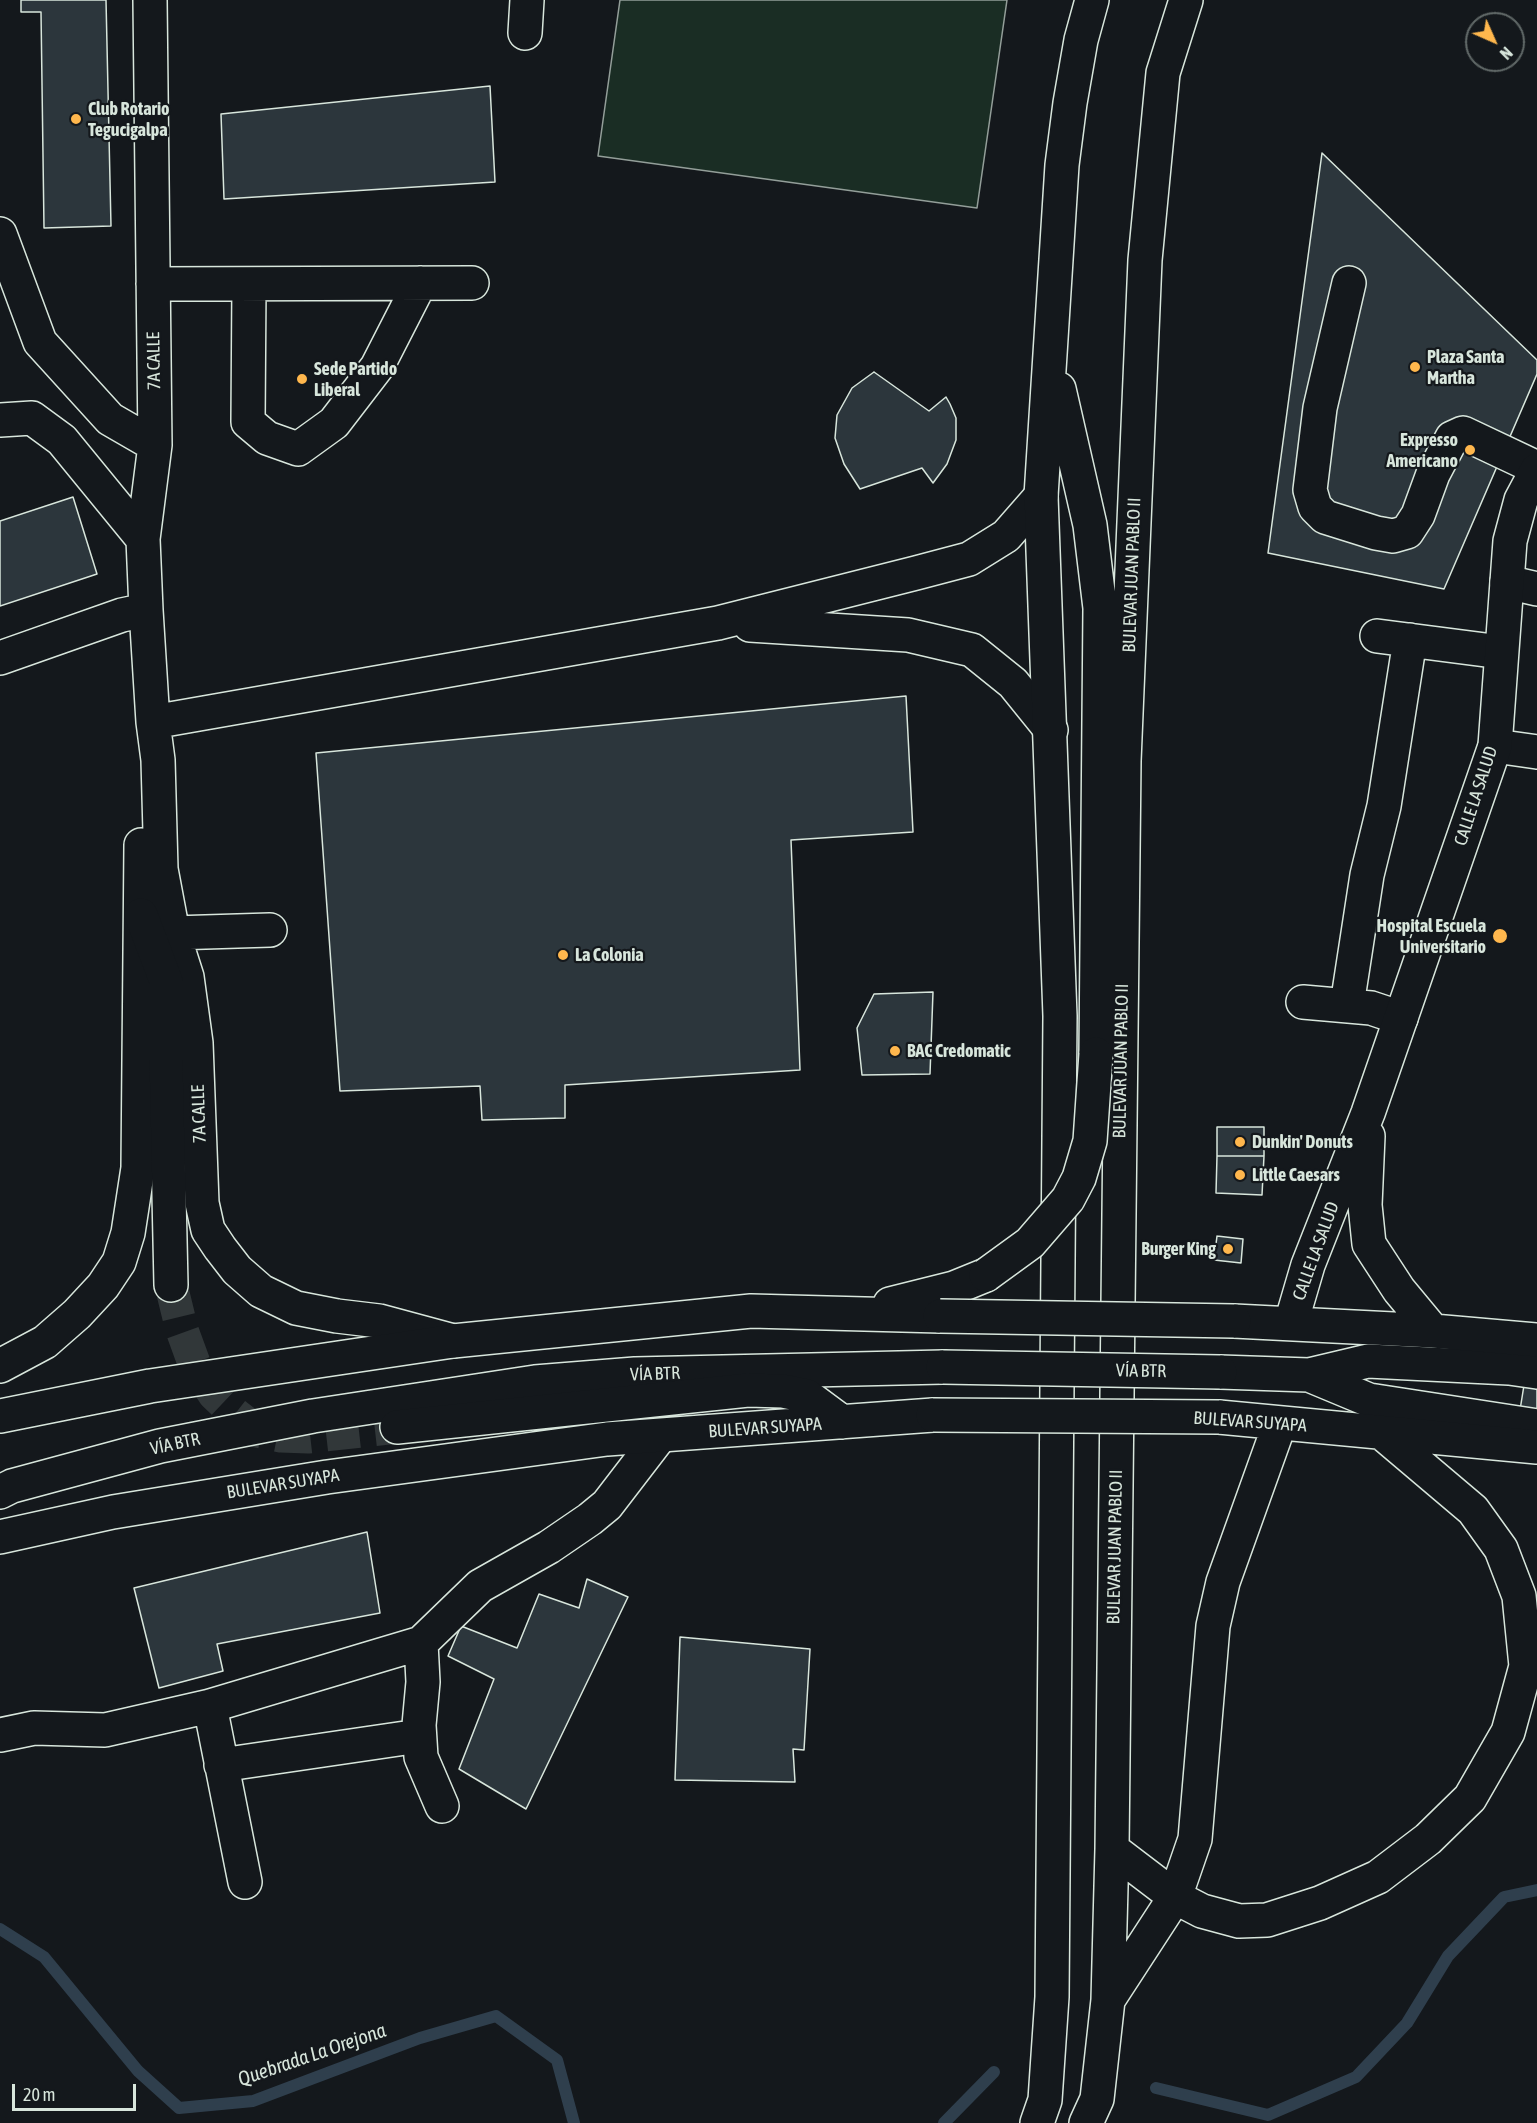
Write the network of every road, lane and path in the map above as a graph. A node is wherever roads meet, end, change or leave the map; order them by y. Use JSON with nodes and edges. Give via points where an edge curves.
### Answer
{"nodes":[{"id":1,"x":150,"y":0,"type":"edge"},
{"id":2,"x":527,"y":0,"type":"edge"},
{"id":3,"x":1092,"y":0,"type":"edge"},
{"id":4,"x":1186,"y":0,"type":"edge"},
{"id":5,"x":525,"y":33,"type":"dead end"},
{"id":6,"x":0,"y":234,"type":"edge"},
{"id":7,"x":420,"y":283,"type":"junction"},
{"id":8,"x":472,"y":283,"type":"dead end"},
{"id":9,"x":1349,"y":283,"type":"dead end"},
{"id":10,"x":153,"y":284,"type":"junction"},
{"id":11,"x":249,"y":284,"type":"junction"},
{"id":12,"x":1051,"y":355,"type":"junction"},
{"id":13,"x":0,"y":420,"type":"edge"},
{"id":14,"x":155,"y":445,"type":"junction"},
{"id":15,"x":1537,"y":469,"type":"edge"},
{"id":16,"x":1041,"y":496,"type":"junction"},
{"id":17,"x":143,"y":539,"type":"junction"},
{"id":18,"x":1522,"y":585,"type":"edge"},
{"id":19,"x":146,"y":610,"type":"junction"},
{"id":20,"x":718,"y":623,"type":"junction"},
{"id":21,"x":1377,"y":636,"type":"dead end"},
{"id":22,"x":1410,"y":640,"type":"junction"},
{"id":23,"x":1501,"y":652,"type":"junction"},
{"id":24,"x":0,"y":658,"type":"edge"},
{"id":25,"x":153,"y":722,"type":"junction"},
{"id":26,"x":1051,"y":730,"type":"junction"},
{"id":27,"x":1495,"y":746,"type":"junction"},
{"id":28,"x":1537,"y":752,"type":"edge"},
{"id":29,"x":141,"y":915,"type":"junction"},
{"id":30,"x":270,"y":930,"type":"dead end"},
{"id":31,"x":173,"y":933,"type":"junction"},
{"id":32,"x":1303,"y":1002,"type":"dead end"},
{"id":33,"x":1347,"y":1005,"type":"junction"},
{"id":34,"x":1401,"y":1018,"type":"junction"},
{"id":35,"x":1368,"y":1113,"type":"junction"},
{"id":36,"x":171,"y":1285,"type":"tunnel mouth"},
{"id":37,"x":852,"y":1314,"type":"junction"},
{"id":38,"x":1291,"y":1323,"type":"junction"},
{"id":39,"x":1433,"y":1331,"type":"junction"},
{"id":40,"x":1537,"y":1340,"type":"edge"},
{"id":41,"x":453,"y":1341,"type":"junction"},
{"id":42,"x":0,"y":1366,"type":"edge"},
{"id":43,"x":1537,"y":1372,"type":"edge"},
{"id":44,"x":1309,"y":1375,"type":"junction"},
{"id":45,"x":0,"y":1416,"type":"edge"},
{"id":46,"x":842,"y":1422,"type":"junction"},
{"id":47,"x":1280,"y":1423,"type":"junction"},
{"id":48,"x":1537,"y":1426,"type":"edge"},
{"id":49,"x":397,"y":1427,"type":"tunnel mouth"},
{"id":50,"x":1382,"y":1433,"type":"junction"},
{"id":51,"x":660,"y":1436,"type":"junction"},
{"id":52,"x":1537,"y":1447,"type":"edge"},
{"id":53,"x":4,"y":1488,"type":"edge"},
{"id":54,"x":0,"y":1537,"type":"edge"},
{"id":55,"x":421,"y":1643,"type":"junction"},
{"id":56,"x":210,"y":1706,"type":"junction"},
{"id":57,"x":0,"y":1735,"type":"edge"},
{"id":58,"x":419,"y":1736,"type":"junction"},
{"id":59,"x":221,"y":1765,"type":"junction"},
{"id":60,"x":442,"y":1806,"type":"dead end"},
{"id":61,"x":1112,"y":1849,"type":"junction"},
{"id":62,"x":245,"y":1882,"type":"dead end"},
{"id":63,"x":1175,"y":1897,"type":"junction"},
{"id":64,"x":1108,"y":2000,"type":"junction"},
{"id":65,"x":1038,"y":2115,"type":"edge"},
{"id":66,"x":1092,"y":2115,"type":"edge"}],
"edges":[{"from":1,"to":10,"type":"main road","name":"7A CALLE"},
{"from":2,"to":5,"type":"main road"},
{"from":3,"to":12,"type":"main road","via":[[1081,40],[1066,134]]},
{"from":4,"to":61,"type":"main road","name":"BULEVAR JUAN PABLO II","via":[[1163,73],[1145,260],[1125,749]]},
{"from":6,"to":14,"type":"main road","via":[[40,342],[110,420]]},
{"from":7,"to":8,"type":"main road"},
{"from":7,"to":11,"type":"main road"},
{"from":7,"to":11,"type":"main road","via":[[377,367],[334,423],[298,449],[267,438],[249,422]]},
{"from":9,"to":15,"type":"main road","via":[[1320,408],[1310,490],[1315,507],[1325,517],[1376,533],[1393,536],[1407,532],[1452,438],[1463,434]]},
{"from":10,"to":11,"type":"main road"},
{"from":10,"to":14,"type":"main road","name":"7A CALLE"},
{"from":12,"to":16,"type":"main road"},
{"from":12,"to":37,"type":"main road","bridge":true,"via":[[1090,525],[1100,608],[1096,1054],[1090,1141],[1068,1199],[1030,1243],[986,1275],[954,1288]]},
{"from":13,"to":17,"type":"main road","via":[[32,418],[62,440]]},
{"from":14,"to":17,"type":"main road","name":"7A CALLE"},
{"from":15,"to":18,"type":"main road","name":"CALLE LA SALUD","via":[[1521,500],[1510,541]]},
{"from":16,"to":20,"type":"main road","via":[[1006,536],[969,559]]},
{"from":16,"to":26,"type":"main road"},
{"from":17,"to":19,"type":"main road","name":"7A CALLE"},
{"from":18,"to":23,"type":"main road","name":"CALLE LA SALUD"},
{"from":19,"to":24,"type":"main road"},
{"from":19,"to":25,"type":"main road","name":"7A CALLE"},
{"from":20,"to":25,"type":"main road"},
{"from":20,"to":26,"type":"main road","via":[[908,635],[972,650],[1013,683]]},
{"from":21,"to":22,"type":"main road"},
{"from":22,"to":23,"type":"main road"},
{"from":22,"to":33,"type":"main road"},
{"from":23,"to":27,"type":"main road","name":"CALLE LA SALUD"},
{"from":25,"to":29,"type":"main road","name":"7A CALLE","via":[[142,759]]},
{"from":25,"to":31,"type":"main road","name":"7A CALLE","via":[[158,760],[160,869]]},
{"from":26,"to":65,"type":"main road","via":[[1060,1028],[1052,1997]]},
{"from":27,"to":28,"type":"main road"},
{"from":27,"to":34,"type":"main road","name":"CALLE LA SALUD"},
{"from":29,"to":36,"type":"main road","via":[[166,981]]},
{"from":29,"to":42,"type":"main road","name":"7A CALLE","via":[[138,1168],[128,1233],[119,1262],[103,1286],[45,1342]]},
{"from":30,"to":31,"type":"main road"},
{"from":31,"to":41,"type":"main road","name":"7A CALLE","via":[[188,977],[196,1043],[202,1203],[208,1230],[220,1248],[261,1291],[296,1308],[379,1321]]},
{"from":32,"to":33,"type":"main road"},
{"from":33,"to":34,"type":"main road"},
{"from":34,"to":35,"type":"main road","name":"CALLE LA SALUD"},
{"from":35,"to":38,"type":"main road","name":"CALLE LA SALUD","via":[[1308,1265]]},
{"from":35,"to":39,"type":"main road","name":"CALLE LA SALUD","via":[[1365,1205],[1369,1244],[1399,1290]]},
{"from":37,"to":38,"type":"main road","bridge":true},
{"from":37,"to":41,"type":"main road","via":[[751,1311]]},
{"from":38,"to":39,"type":"main road"},
{"from":39,"to":40,"type":"main road"},
{"from":41,"to":45,"type":"main road","via":[[150,1386]]},
{"from":43,"to":44,"type":"main road","name":"VÍA BTR","via":[[1368,1361]]},
{"from":44,"to":48,"type":"main road","name":"VÍA BTR","via":[[1369,1400]]},
{"from":44,"to":53,"type":"main road","name":"VÍA BTR","bridge":true,"via":[[943,1367],[635,1374],[535,1382],[313,1416],[160,1446]]},
{"from":46,"to":47,"type":"main road","name":"BULEVAR SUYAPA","bridge":true,"via":[[933,1415],[1219,1417]]},
{"from":46,"to":49,"type":"main road","via":[[807,1396],[748,1390]]},
{"from":46,"to":51,"type":"main road","name":"BULEVAR SUYAPA"},
{"from":47,"to":50,"type":"main road","name":"BULEVAR SUYAPA"},
{"from":47,"to":63,"type":"main road","via":[[1223,1582],[1214,1626],[1195,1839]]},
{"from":50,"to":52,"type":"main road","name":"BULEVAR SUYAPA"},
{"from":50,"to":63,"type":"main road","via":[[1473,1510],[1502,1549],[1519,1596],[1526,1666],[1509,1732],[1470,1798],[1428,1839],[1378,1877],[1320,1903],[1267,1920],[1239,1921],[1202,1911]]},
{"from":51,"to":54,"type":"main road","name":"BULEVAR SUYAPA","via":[[607,1439],[327,1477],[113,1512]]},
{"from":51,"to":55,"type":"main road","via":[[607,1505],[549,1548],[480,1586]]},
{"from":55,"to":56,"type":"main road"},
{"from":55,"to":58,"type":"main road"},
{"from":56,"to":57,"type":"main road","via":[[105,1730],[34,1728]]},
{"from":56,"to":59,"type":"main road"},
{"from":58,"to":59,"type":"main road"},
{"from":58,"to":60,"type":"main road","via":[[421,1757]]},
{"from":59,"to":62,"type":"main road"},
{"from":61,"to":63,"type":"main road"},
{"from":61,"to":64,"type":"main road","name":"BULEVAR JUAN PABLO II"},
{"from":63,"to":64,"type":"main road"},
{"from":64,"to":66,"type":"main road","name":"BULEVAR JUAN PABLO II"}]}
